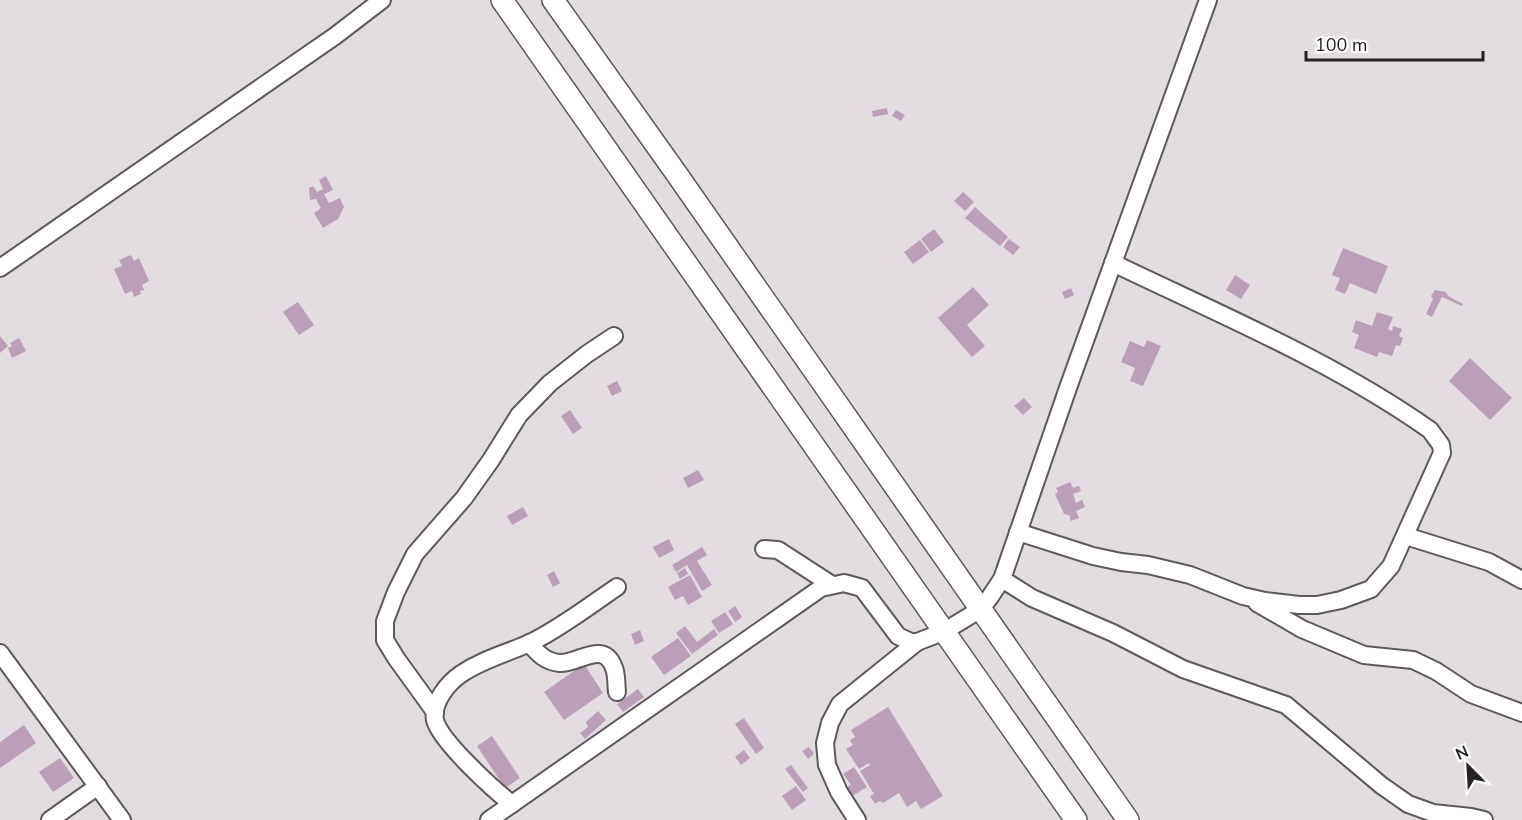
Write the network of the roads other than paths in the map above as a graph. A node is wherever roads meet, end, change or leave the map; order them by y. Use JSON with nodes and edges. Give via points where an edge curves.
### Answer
{"nodes":[{"id":1,"x":382,"y":0,"type":"edge"},
{"id":2,"x":502,"y":0,"type":"edge"},
{"id":3,"x":554,"y":0,"type":"edge"},
{"id":4,"x":1208,"y":0,"type":"edge"},
{"id":5,"x":1113,"y":263,"type":"junction"},
{"id":6,"x":0,"y":268,"type":"edge"},
{"id":7,"x":614,"y":336,"type":"dead end"},
{"id":8,"x":1018,"y":532,"type":"junction"},
{"id":9,"x":1406,"y":536,"type":"junction"},
{"id":10,"x":764,"y":549,"type":"dead end"},
{"id":11,"x":1002,"y":579,"type":"junction"},
{"id":12,"x":1522,"y":580,"type":"edge"},
{"id":13,"x":832,"y":585,"type":"junction"},
{"id":14,"x":617,"y":587,"type":"dead end"},
{"id":15,"x":1243,"y":596,"type":"junction"},
{"id":16,"x":981,"y":609,"type":"junction"},
{"id":17,"x":943,"y":632,"type":"junction"},
{"id":18,"x":917,"y":642,"type":"junction"},
{"id":19,"x":529,"y":643,"type":"junction"},
{"id":20,"x":0,"y":653,"type":"edge"},
{"id":21,"x":616,"y":692,"type":"dead end"},
{"id":22,"x":435,"y":712,"type":"junction"},
{"id":23,"x":1522,"y":713,"type":"edge"},
{"id":24,"x":98,"y":786,"type":"junction"},
{"id":25,"x":513,"y":804,"type":"junction"},
{"id":26,"x":50,"y":820,"type":"edge"},
{"id":27,"x":122,"y":820,"type":"edge"},
{"id":28,"x":489,"y":820,"type":"edge"},
{"id":29,"x":857,"y":820,"type":"edge"},
{"id":30,"x":1076,"y":820,"type":"edge"},
{"id":31,"x":1128,"y":820,"type":"edge"},
{"id":32,"x":1484,"y":820,"type":"edge"}],
"edges":[{"from":1,"to":6,"type":"street"},
{"from":2,"to":17,"type":"main road"},
{"from":3,"to":16,"type":"main road"},
{"from":4,"to":5,"type":"street"},
{"from":5,"to":8,"type":"street"},
{"from":5,"to":9,"type":"street","via":[[1280,340],[1430,430],[1442,445],[1442,453]]},
{"from":7,"to":22,"type":"street","via":[[550,383],[519,415],[464,498],[416,554],[396,592],[385,621],[385,640]]},
{"from":8,"to":11,"type":"street"},
{"from":8,"to":15,"type":"street","via":[[1093,556],[1190,575]]},
{"from":9,"to":12,"type":"street","via":[[1489,562]]},
{"from":9,"to":15,"type":"street","via":[[1391,566],[1371,589],[1359,594],[1308,605]]},
{"from":10,"to":13,"type":"street","via":[[778,550]]},
{"from":11,"to":16,"type":"street"},
{"from":11,"to":32,"type":"street","via":[[1032,598],[1184,669],[1287,705],[1408,804],[1433,813]]},
{"from":13,"to":18,"type":"street","via":[[844,583],[862,588],[898,636]]},
{"from":13,"to":25,"type":"street","via":[[791,608]]},
{"from":14,"to":19,"type":"street"},
{"from":15,"to":23,"type":"street","via":[[1345,648],[1364,655],[1413,660],[1471,694]]},
{"from":16,"to":17,"type":"street"},
{"from":16,"to":31,"type":"main road"},
{"from":17,"to":18,"type":"street"},
{"from":17,"to":30,"type":"main road"},
{"from":18,"to":29,"type":"street","via":[[840,704],[830,723],[825,742],[827,765]]},
{"from":19,"to":21,"type":"street","via":[[547,660],[563,663],[596,653],[606,657],[614,668]]},
{"from":19,"to":22,"type":"street","via":[[459,675],[447,687]]},
{"from":20,"to":24,"type":"street"},
{"from":22,"to":25,"type":"street","via":[[436,722],[454,748]]},
{"from":24,"to":26,"type":"street"},
{"from":24,"to":27,"type":"street"},
{"from":25,"to":28,"type":"street"}]}
